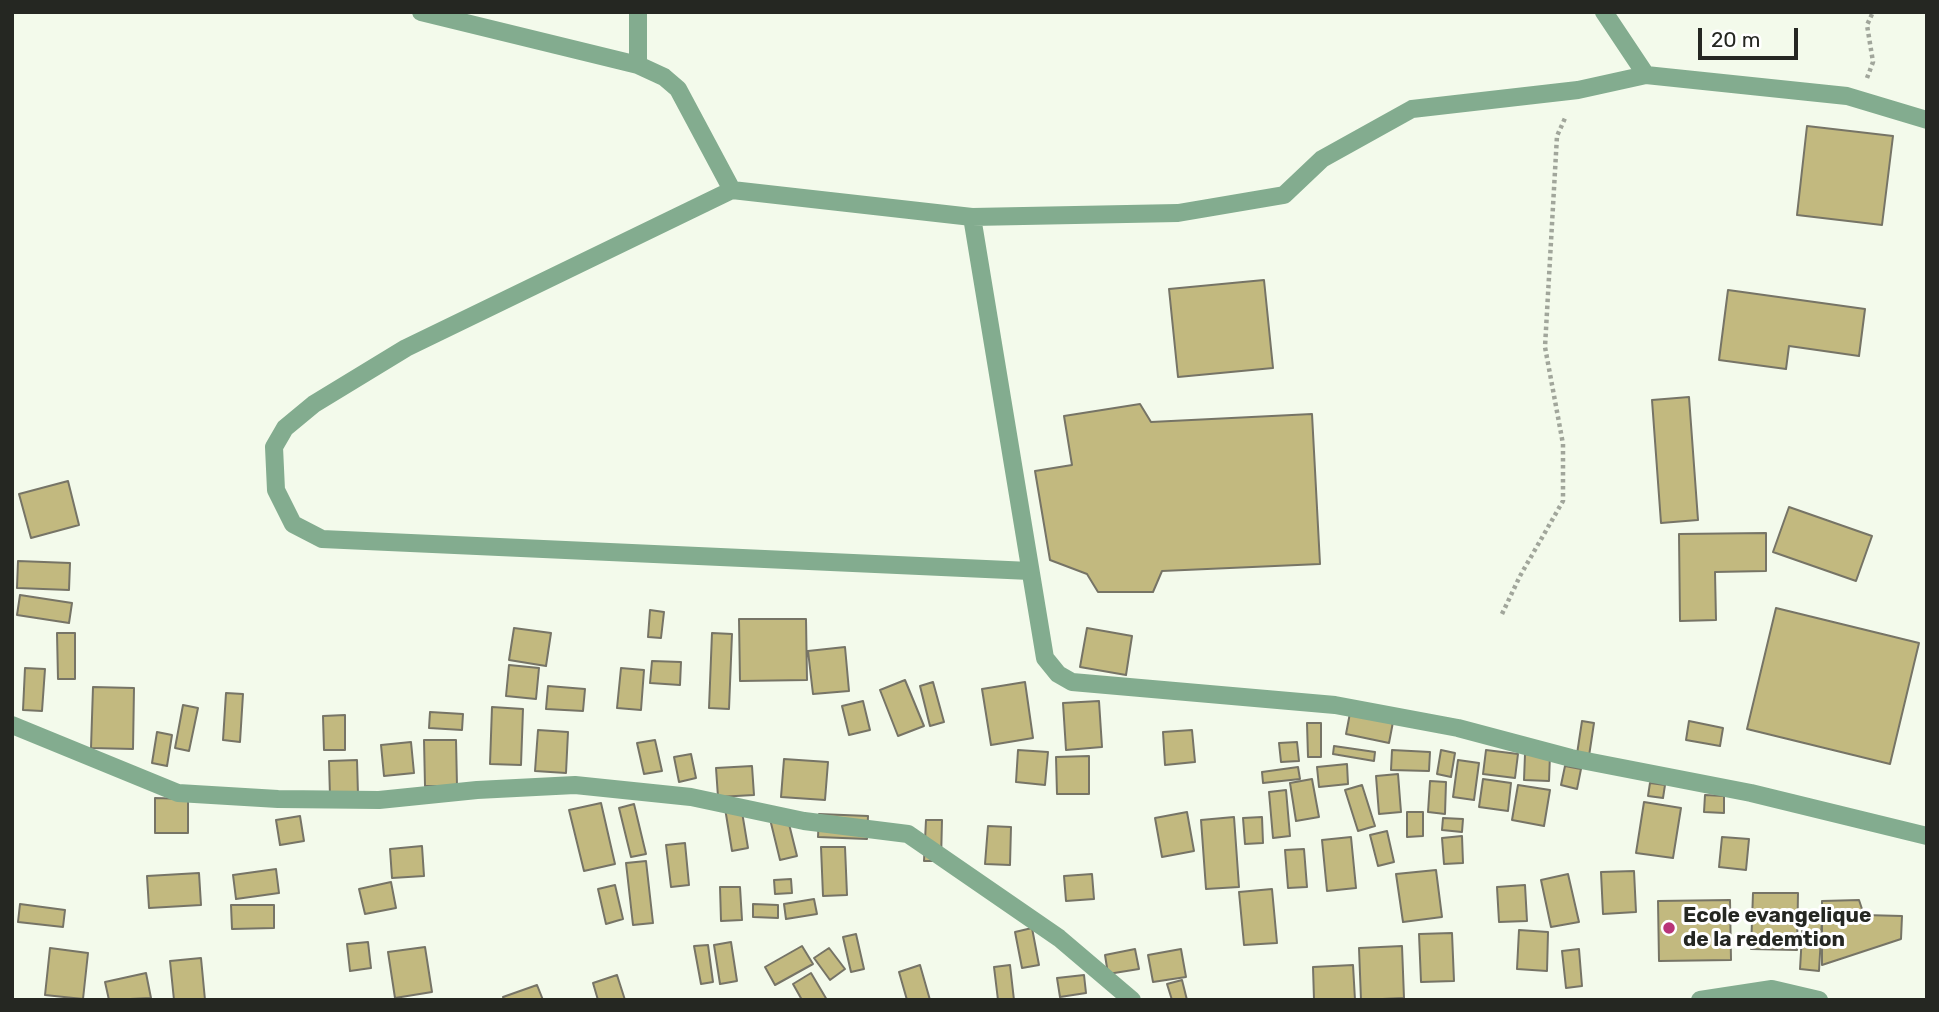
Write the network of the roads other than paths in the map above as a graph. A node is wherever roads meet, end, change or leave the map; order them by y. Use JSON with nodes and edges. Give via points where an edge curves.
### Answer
{"nodes":[{"id":1,"x":421,"y":12,"type":"edge"},
{"id":2,"x":638,"y":12,"type":"edge"},
{"id":3,"x":1604,"y":12,"type":"edge"},
{"id":4,"x":638,"y":65,"type":"junction"},
{"id":5,"x":1646,"y":75,"type":"junction"},
{"id":6,"x":1927,"y":120,"type":"edge"},
{"id":7,"x":732,"y":190,"type":"junction"},
{"id":8,"x":972,"y":217,"type":"junction"},
{"id":9,"x":1030,"y":571,"type":"junction"},
{"id":10,"x":12,"y":725,"type":"edge"},
{"id":11,"x":1927,"y":836,"type":"edge"},
{"id":12,"x":1132,"y":1000,"type":"edge"},
{"id":13,"x":1700,"y":1000,"type":"edge"},
{"id":14,"x":1819,"y":1000,"type":"edge"}],
"edges":[{"from":1,"to":4,"type":"street"},
{"from":2,"to":4,"type":"street"},
{"from":3,"to":5,"type":"street"},
{"from":4,"to":7,"type":"street","via":[[678,89]]},
{"from":5,"to":6,"type":"street","via":[[1847,96]]},
{"from":5,"to":8,"type":"street","via":[[1578,90],[1412,109],[1322,159],[1284,195],[1178,213]]},
{"from":7,"to":8,"type":"street"},
{"from":7,"to":9,"type":"street","via":[[406,348],[314,404],[285,428],[274,447],[276,490],[293,524],[321,539]]},
{"from":8,"to":9,"type":"street"},
{"from":9,"to":11,"type":"street","via":[[1045,658],[1072,682],[1335,705],[1751,793]]},
{"from":10,"to":12,"type":"street","via":[[178,793],[379,800],[575,785],[691,797],[804,821],[908,834],[1059,938]]},
{"from":13,"to":14,"type":"street","via":[[1772,989]]}]}
